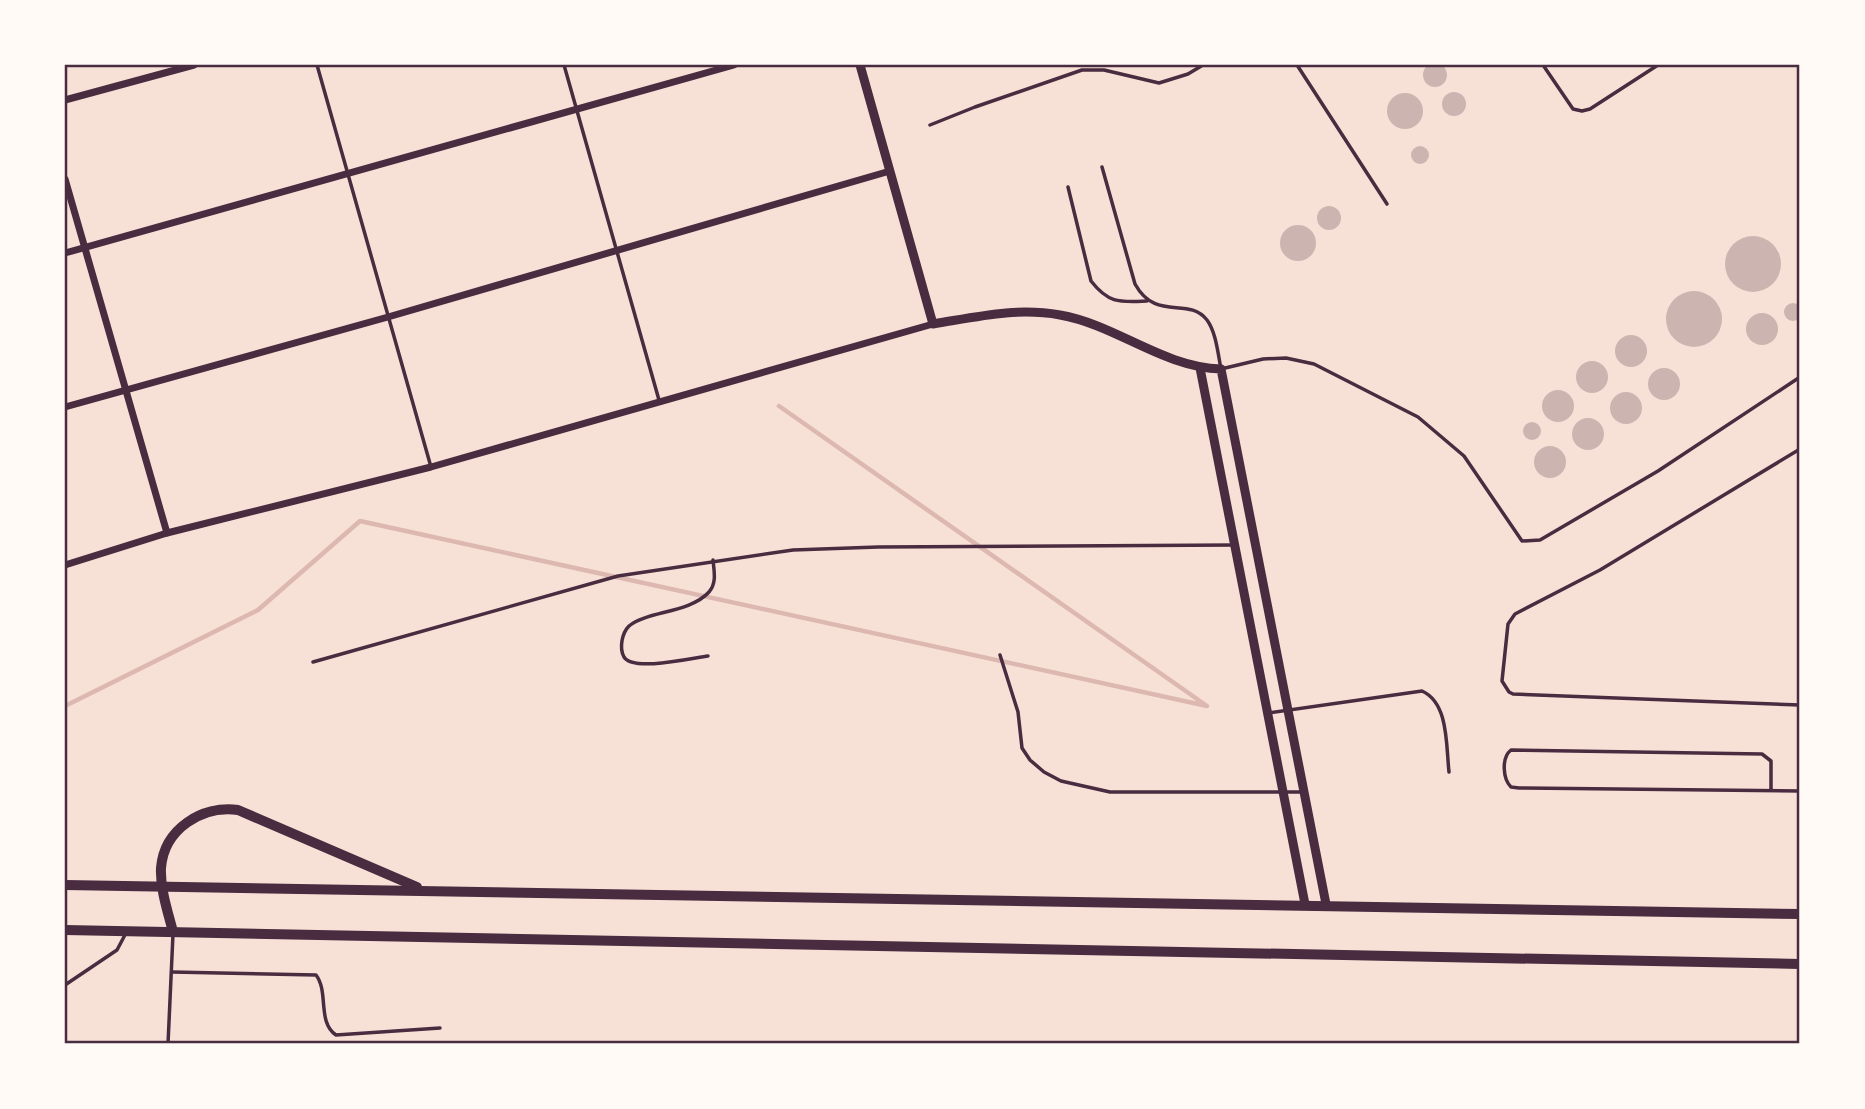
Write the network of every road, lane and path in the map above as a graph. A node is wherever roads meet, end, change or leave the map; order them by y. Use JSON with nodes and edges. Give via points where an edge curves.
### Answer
{"nodes":[{"id":1,"x":194,"y":65,"type":"edge"},
{"id":2,"x":317,"y":65,"type":"edge"},
{"id":3,"x":564,"y":65,"type":"edge"},
{"id":4,"x":734,"y":65,"type":"edge"},
{"id":5,"x":860,"y":65,"type":"edge"},
{"id":6,"x":1203,"y":65,"type":"edge"},
{"id":7,"x":1297,"y":65,"type":"edge"},
{"id":8,"x":1543,"y":65,"type":"edge"},
{"id":9,"x":1658,"y":65,"type":"edge"},
{"id":10,"x":65,"y":100,"type":"edge"},
{"id":11,"x":577,"y":110,"type":"junction"},
{"id":12,"x":930,"y":125,"type":"dead end"},
{"id":13,"x":1102,"y":167,"type":"dead end"},
{"id":14,"x":890,"y":171,"type":"junction"},
{"id":15,"x":348,"y":174,"type":"junction"},
{"id":16,"x":65,"y":179,"type":"edge"},
{"id":17,"x":1068,"y":187,"type":"dead end"},
{"id":18,"x":1387,"y":204,"type":"dead end"},
{"id":19,"x":84,"y":247,"type":"junction"},
{"id":20,"x":616,"y":250,"type":"junction"},
{"id":21,"x":65,"y":253,"type":"edge"},
{"id":22,"x":1147,"y":301,"type":"junction"},
{"id":23,"x":388,"y":317,"type":"junction"},
{"id":24,"x":933,"y":324,"type":"junction"},
{"id":25,"x":1200,"y":368,"type":"junction"},
{"id":26,"x":1222,"y":369,"type":"junction"},
{"id":27,"x":1800,"y":377,"type":"edge"},
{"id":28,"x":125,"y":390,"type":"junction"},
{"id":29,"x":660,"y":402,"type":"junction"},
{"id":30,"x":65,"y":407,"type":"edge"},
{"id":31,"x":1800,"y":449,"type":"edge"},
{"id":32,"x":431,"y":467,"type":"junction"},
{"id":33,"x":167,"y":533,"type":"junction"},
{"id":34,"x":1235,"y":545,"type":"junction"},
{"id":35,"x":713,"y":560,"type":"junction"},
{"id":36,"x":65,"y":565,"type":"edge"},
{"id":37,"x":1000,"y":655,"type":"dead end"},
{"id":38,"x":708,"y":656,"type":"dead end"},
{"id":39,"x":313,"y":662,"type":"dead end"},
{"id":40,"x":1800,"y":705,"type":"edge"},
{"id":41,"x":1288,"y":709,"type":"junction"},
{"id":42,"x":1268,"y":713,"type":"junction"},
{"id":43,"x":1449,"y":772,"type":"dead end"},
{"id":44,"x":1772,"y":789,"type":"junction"},
{"id":45,"x":1800,"y":791,"type":"edge"},
{"id":46,"x":1305,"y":792,"type":"junction"},
{"id":47,"x":1283,"y":793,"type":"junction"},
{"id":48,"x":65,"y":885,"type":"edge"},
{"id":49,"x":163,"y":887,"type":"junction"},
{"id":50,"x":425,"y":890,"type":"junction"},
{"id":51,"x":1305,"y":904,"type":"junction"},
{"id":52,"x":1326,"y":905,"type":"junction"},
{"id":53,"x":1800,"y":914,"type":"edge"},
{"id":54,"x":65,"y":930,"type":"edge"},
{"id":55,"x":127,"y":931,"type":"junction"},
{"id":56,"x":173,"y":932,"type":"junction"},
{"id":57,"x":1800,"y":964,"type":"edge"},
{"id":58,"x":172,"y":972,"type":"junction"},
{"id":59,"x":65,"y":985,"type":"edge"},
{"id":60,"x":440,"y":1028,"type":"dead end"},
{"id":61,"x":168,"y":1044,"type":"edge"}],
"edges":[{"from":1,"to":10,"type":"street"},
{"from":2,"to":15,"type":"lane"},
{"from":3,"to":11,"type":"lane"},
{"from":4,"to":11,"type":"street"},
{"from":5,"to":14,"type":"street"},
{"from":6,"to":12,"type":"lane","via":[[1160,83],[1104,70],[1082,70]]},
{"from":7,"to":18,"type":"lane"},
{"from":8,"to":9,"type":"lane","via":[[1573,109],[1583,111]]},
{"from":11,"to":15,"type":"street"},
{"from":11,"to":20,"type":"lane"},
{"from":13,"to":22,"type":"lane","via":[[1135,284]]},
{"from":14,"to":20,"type":"street"},
{"from":14,"to":24,"type":"street"},
{"from":15,"to":19,"type":"street"},
{"from":15,"to":23,"type":"lane"},
{"from":16,"to":19,"type":"street"},
{"from":17,"to":22,"type":"lane","via":[[1091,281],[1113,301]]},
{"from":19,"to":21,"type":"street"},
{"from":19,"to":28,"type":"street"},
{"from":20,"to":23,"type":"street"},
{"from":20,"to":29,"type":"lane"},
{"from":22,"to":26,"type":"lane","via":[[1206,319]]},
{"from":23,"to":28,"type":"street"},
{"from":23,"to":32,"type":"lane"},
{"from":24,"to":25,"type":"street","via":[[1007,311],[1061,315]]},
{"from":24,"to":29,"type":"street"},
{"from":25,"to":26,"type":"street"},
{"from":25,"to":34,"type":"street"},
{"from":26,"to":27,"type":"lane","via":[[1263,359],[1314,364],[1418,417],[1464,456],[1527,542],[1540,540],[1658,471]]},
{"from":26,"to":41,"type":"street"},
{"from":28,"to":30,"type":"street"},
{"from":28,"to":33,"type":"street"},
{"from":29,"to":32,"type":"street"},
{"from":31,"to":40,"type":"lane","via":[[1600,570],[1515,614],[1508,624],[1503,681],[1513,694]]},
{"from":32,"to":33,"type":"street"},
{"from":33,"to":36,"type":"street"},
{"from":34,"to":35,"type":"lane","via":[[878,547],[793,550]]},
{"from":34,"to":42,"type":"street"},
{"from":35,"to":38,"type":"lane","via":[[713,586],[708,593],[682,608],[631,625],[622,642],[629,663],[641,665]]},
{"from":35,"to":39,"type":"lane","via":[[618,576]]},
{"from":37,"to":47,"type":"lane","via":[[1018,712],[1023,748],[1044,772],[1111,792]]},
{"from":41,"to":42,"type":"lane"},
{"from":41,"to":43,"type":"lane","via":[[1422,691],[1434,698],[1441,711]]},
{"from":41,"to":46,"type":"street"},
{"from":42,"to":47,"type":"street"},
{"from":44,"to":44,"type":"lane","via":[[1519,788],[1511,787],[1505,778],[1505,757],[1511,750],[1762,754],[1771,761]]},
{"from":44,"to":45,"type":"lane"},
{"from":46,"to":47,"type":"lane"},
{"from":46,"to":52,"type":"street"},
{"from":47,"to":51,"type":"street"},
{"from":48,"to":49,"type":"highway"},
{"from":49,"to":50,"type":"highway"},
{"from":49,"to":50,"type":"highway","via":[[163,859],[172,838],[203,814],[227,808]]},
{"from":49,"to":56,"type":"highway"},
{"from":50,"to":51,"type":"highway"},
{"from":51,"to":52,"type":"highway"},
{"from":52,"to":53,"type":"highway"},
{"from":54,"to":55,"type":"highway"},
{"from":55,"to":56,"type":"highway"},
{"from":55,"to":59,"type":"lane","via":[[117,950]]},
{"from":56,"to":57,"type":"highway"},
{"from":56,"to":58,"type":"lane"},
{"from":58,"to":60,"type":"lane","via":[[316,975],[327,1026],[336,1035]]},
{"from":58,"to":61,"type":"lane"}]}
